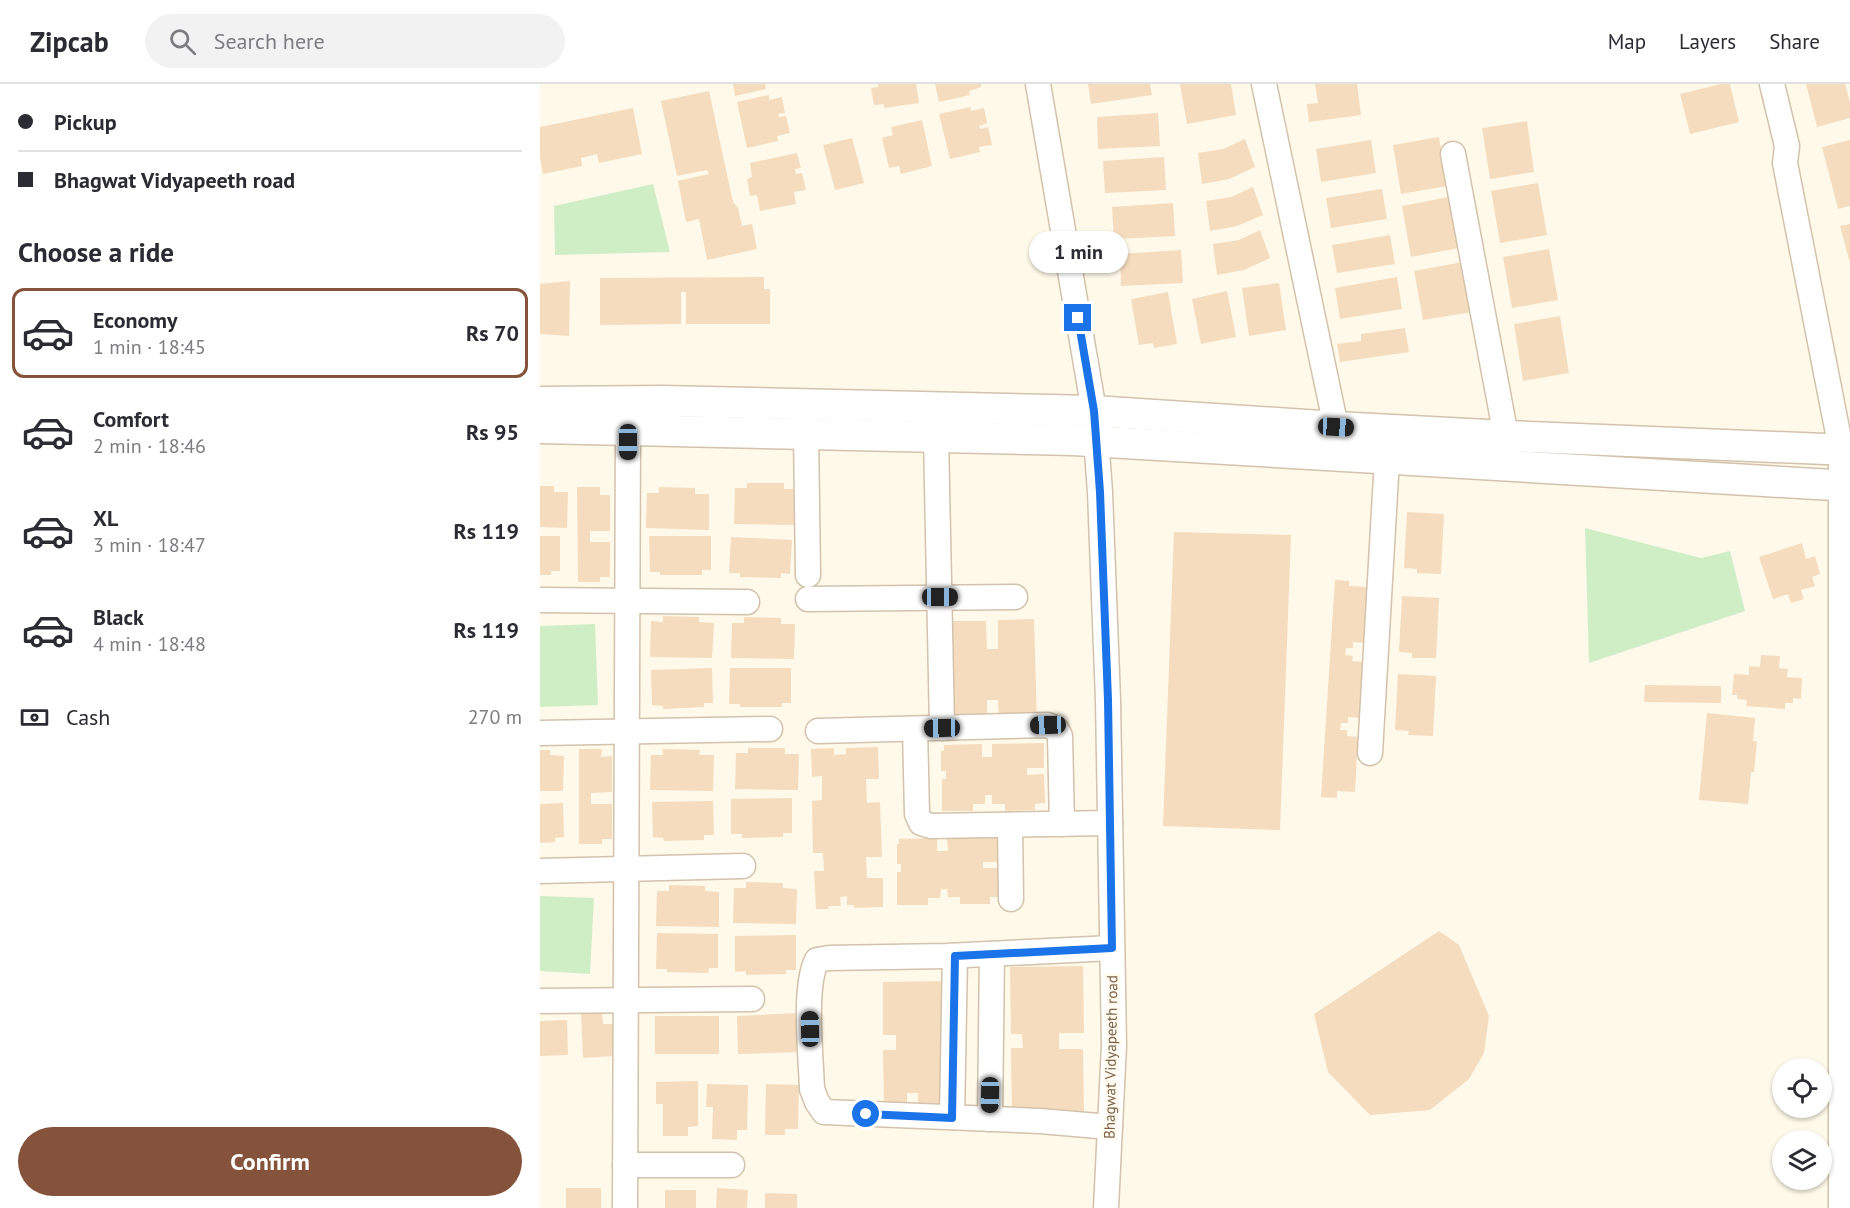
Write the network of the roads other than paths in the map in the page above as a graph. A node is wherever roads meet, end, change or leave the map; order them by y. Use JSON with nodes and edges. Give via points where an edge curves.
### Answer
{"nodes":[{"id":1,"x":1038,"y":84,"type":"edge"},
{"id":2,"x":1264,"y":84,"type":"edge"},
{"id":3,"x":1772,"y":84,"type":"edge"},
{"id":4,"x":1453,"y":154,"type":"dead end"},
{"id":5,"x":540,"y":402,"type":"edge"},
{"id":6,"x":1094,"y":411,"type":"junction"},
{"id":7,"x":1336,"y":427,"type":"junction"},
{"id":8,"x":540,"y":429,"type":"edge"},
{"id":9,"x":628,"y":430,"type":"junction"},
{"id":10,"x":806,"y":434,"type":"junction"},
{"id":11,"x":1506,"y":436,"type":"junction"},
{"id":12,"x":936,"y":437,"type":"junction"},
{"id":13,"x":1096,"y":441,"type":"junction"},
{"id":14,"x":1845,"y":450,"type":"edge"},
{"id":15,"x":1387,"y":459,"type":"junction"},
{"id":16,"x":1845,"y":486,"type":"edge"},
{"id":17,"x":808,"y":575,"type":"dead end"},
{"id":18,"x":940,"y":597,"type":"junction"},
{"id":19,"x":1015,"y":597,"type":"dead end"},
{"id":20,"x":808,"y":599,"type":"dead end"},
{"id":21,"x":540,"y":600,"type":"edge"},
{"id":22,"x":627,"y":600,"type":"junction"},
{"id":23,"x":747,"y":602,"type":"dead end"},
{"id":24,"x":942,"y":728,"type":"junction"},
{"id":25,"x":770,"y":729,"type":"dead end"},
{"id":26,"x":915,"y":729,"type":"junction"},
{"id":27,"x":818,"y":731,"type":"dead end"},
{"id":28,"x":627,"y":732,"type":"junction"},
{"id":29,"x":540,"y":733,"type":"edge"},
{"id":30,"x":1370,"y":753,"type":"dead end"},
{"id":31,"x":1110,"y":823,"type":"junction"},
{"id":32,"x":1062,"y":824,"type":"junction"},
{"id":33,"x":1010,"y":825,"type":"junction"},
{"id":34,"x":743,"y":866,"type":"dead end"},
{"id":35,"x":627,"y":869,"type":"junction"},
{"id":36,"x":540,"y":871,"type":"edge"},
{"id":37,"x":1011,"y":899,"type":"dead end"},
{"id":38,"x":1112,"y":948,"type":"junction"},
{"id":39,"x":992,"y":954,"type":"junction"},
{"id":40,"x":955,"y":956,"type":"junction"},
{"id":41,"x":752,"y":999,"type":"dead end"},
{"id":42,"x":626,"y":1000,"type":"junction"},
{"id":43,"x":540,"y":1001,"type":"edge"},
{"id":44,"x":952,"y":1118,"type":"junction"},
{"id":45,"x":990,"y":1119,"type":"junction"},
{"id":46,"x":1110,"y":1127,"type":"junction"},
{"id":47,"x":625,"y":1165,"type":"junction"},
{"id":48,"x":732,"y":1165,"type":"dead end"},
{"id":49,"x":625,"y":1208,"type":"edge"},
{"id":50,"x":1106,"y":1208,"type":"edge"},
{"id":51,"x":1841,"y":1208,"type":"edge"}],
"edges":[{"from":1,"to":6,"type":"street","name":"Bhagwat Vidyapeeth road"},
{"from":2,"to":7,"type":"street"},
{"from":3,"to":14,"type":"street"},
{"from":4,"to":11,"type":"street"},
{"from":5,"to":6,"type":"street"},
{"from":6,"to":7,"type":"street"},
{"from":6,"to":13,"type":"street","name":"Bhagwat Vidyapeeth road"},
{"from":7,"to":11,"type":"street"},
{"from":8,"to":9,"type":"street"},
{"from":9,"to":10,"type":"street"},
{"from":9,"to":22,"type":"street"},
{"from":10,"to":12,"type":"street"},
{"from":10,"to":17,"type":"street"},
{"from":11,"to":14,"type":"street"},
{"from":12,"to":13,"type":"street"},
{"from":12,"to":18,"type":"street"},
{"from":13,"to":15,"type":"street"},
{"from":13,"to":31,"type":"street","name":"Bhagwat Vidyapeeth road"},
{"from":14,"to":16,"type":"street"},
{"from":15,"to":16,"type":"street"},
{"from":15,"to":30,"type":"street"},
{"from":16,"to":51,"type":"street"},
{"from":18,"to":19,"type":"street"},
{"from":18,"to":20,"type":"street"},
{"from":18,"to":24,"type":"street"},
{"from":21,"to":22,"type":"street"},
{"from":22,"to":23,"type":"street"},
{"from":22,"to":28,"type":"street"},
{"from":24,"to":26,"type":"street"},
{"from":24,"to":32,"type":"street","via":[[1048,725],[1057,730]]},
{"from":25,"to":28,"type":"street"},
{"from":26,"to":27,"type":"street"},
{"from":26,"to":33,"type":"street","via":[[917,814],[921,823]]},
{"from":28,"to":29,"type":"street"},
{"from":28,"to":35,"type":"street"},
{"from":31,"to":32,"type":"street"},
{"from":31,"to":38,"type":"street","name":"Bhagwat Vidyapeeth road"},
{"from":32,"to":33,"type":"street"},
{"from":33,"to":37,"type":"street"},
{"from":34,"to":35,"type":"street"},
{"from":35,"to":36,"type":"street"},
{"from":35,"to":42,"type":"street"},
{"from":38,"to":39,"type":"street"},
{"from":38,"to":46,"type":"street","name":"Bhagwat Vidyapeeth road","via":[[1114,1045]]},
{"from":39,"to":40,"type":"street"},
{"from":39,"to":45,"type":"street"},
{"from":40,"to":44,"type":"street"},
{"from":40,"to":44,"type":"street","via":[[817,960],[809,990],[812,1089],[824,1112]]},
{"from":41,"to":42,"type":"street"},
{"from":42,"to":43,"type":"street"},
{"from":42,"to":47,"type":"street"},
{"from":44,"to":45,"type":"street"},
{"from":45,"to":46,"type":"street"},
{"from":46,"to":50,"type":"street","name":"Bhagwat Vidyapeeth road"},
{"from":47,"to":48,"type":"street"},
{"from":47,"to":49,"type":"street"}]}
